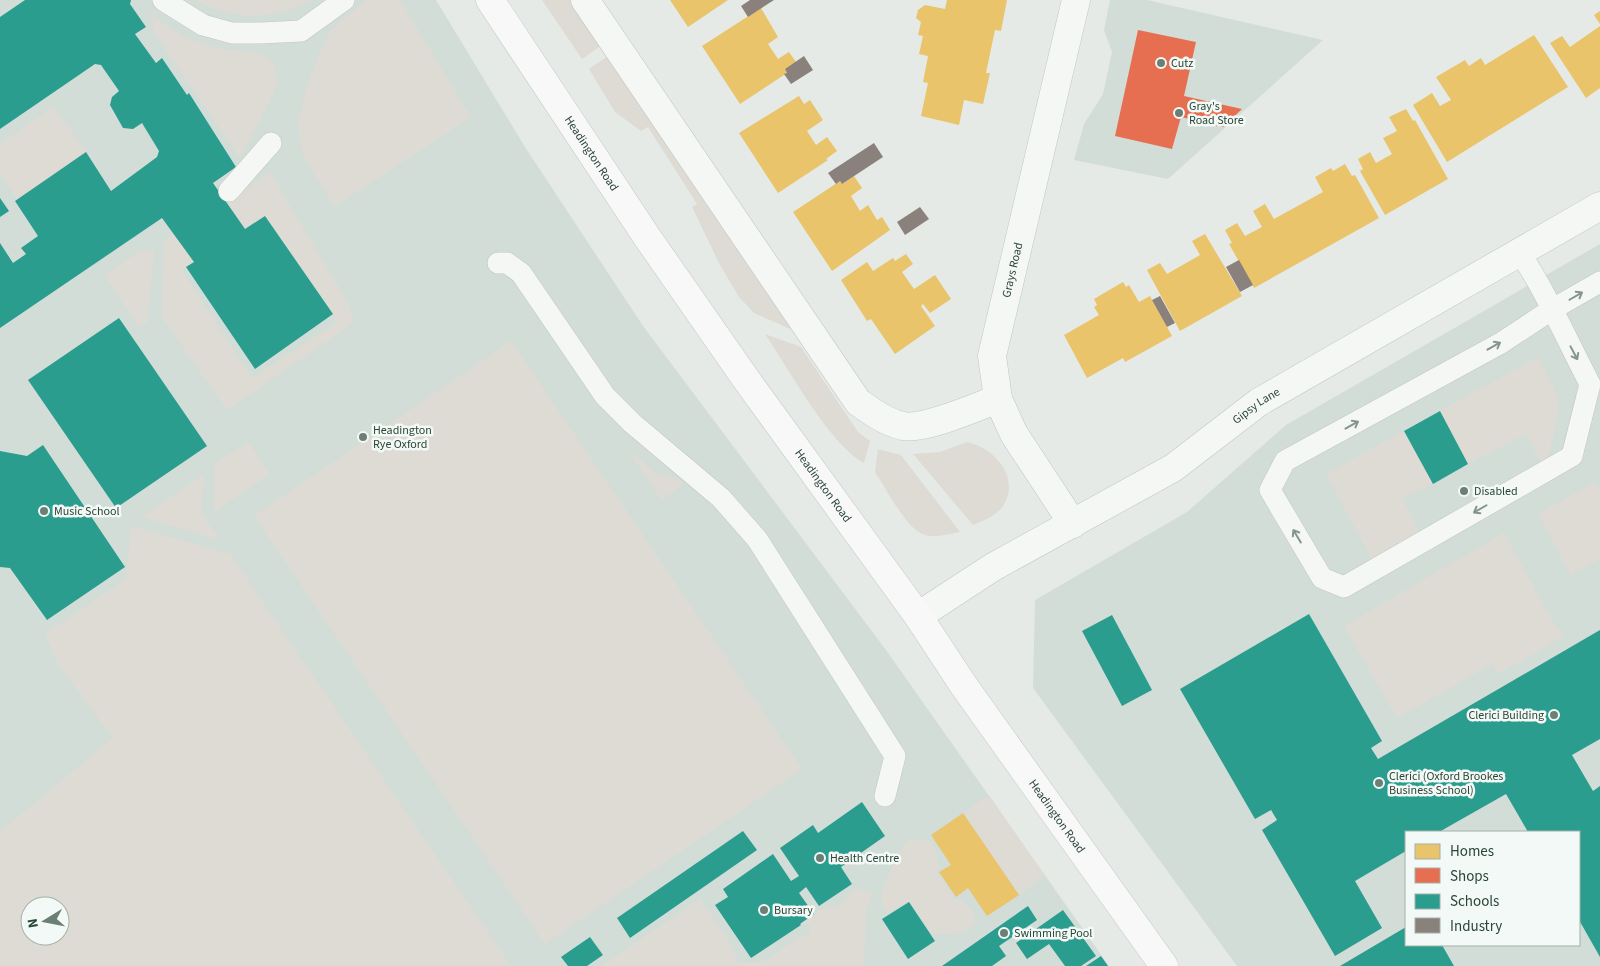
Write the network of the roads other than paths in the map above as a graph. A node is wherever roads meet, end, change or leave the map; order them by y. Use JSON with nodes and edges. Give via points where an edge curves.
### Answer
{"nodes":[{"id":1,"x":163,"y":0,"type":"edge"},
{"id":2,"x":344,"y":0,"type":"edge"},
{"id":3,"x":490,"y":0,"type":"edge"},
{"id":4,"x":585,"y":0,"type":"edge"},
{"id":5,"x":1076,"y":0,"type":"edge"},
{"id":6,"x":271,"y":143,"type":"dead end"},
{"id":7,"x":229,"y":191,"type":"dead end"},
{"id":8,"x":1600,"y":206,"type":"edge"},
{"id":9,"x":1520,"y":252,"type":"junction"},
{"id":10,"x":498,"y":263,"type":"dead end"},
{"id":11,"x":1600,"y":282,"type":"edge"},
{"id":12,"x":1551,"y":310,"type":"junction"},
{"id":13,"x":998,"y":399,"type":"junction"},
{"id":14,"x":1073,"y":524,"type":"junction"},
{"id":15,"x":918,"y":616,"type":"junction"},
{"id":16,"x":885,"y":796,"type":"dead end"},
{"id":17,"x":1164,"y":966,"type":"edge"}],
"edges":[{"from":1,"to":2,"type":"lane","via":[[204,24],[232,33],[301,31]]},
{"from":3,"to":15,"type":"main road","name":"Headington Road","via":[[647,237]]},
{"from":4,"to":13,"type":"street","via":[[858,402],[881,418],[905,426],[944,418]]},
{"from":5,"to":13,"type":"street","name":"Grays Road","via":[[992,356]]},
{"from":6,"to":7,"type":"lane"},
{"from":8,"to":9,"type":"street","name":"Gipsy Lane"},
{"from":9,"to":12,"type":"lane"},
{"from":9,"to":14,"type":"street","name":"Gipsy Lane","via":[[1259,402],[1173,468]]},
{"from":10,"to":16,"type":"lane","via":[[507,263],[521,273],[606,396],[632,423],[721,498],[756,539],[895,756]]},
{"from":12,"to":11,"type":"lane","one_way":true},
{"from":12,"to":12,"type":"lane","one_way":true,"via":[[1590,384],[1572,456],[1344,587],[1322,578],[1270,490],[1285,461],[1500,343]]},
{"from":13,"to":14,"type":"street","name":"Grays Road","via":[[1014,434]]},
{"from":14,"to":15,"type":"street","name":"Gipsy Lane","via":[[993,567]]},
{"from":15,"to":17,"type":"main road","name":"Headington Road","via":[[964,686]]}]}
